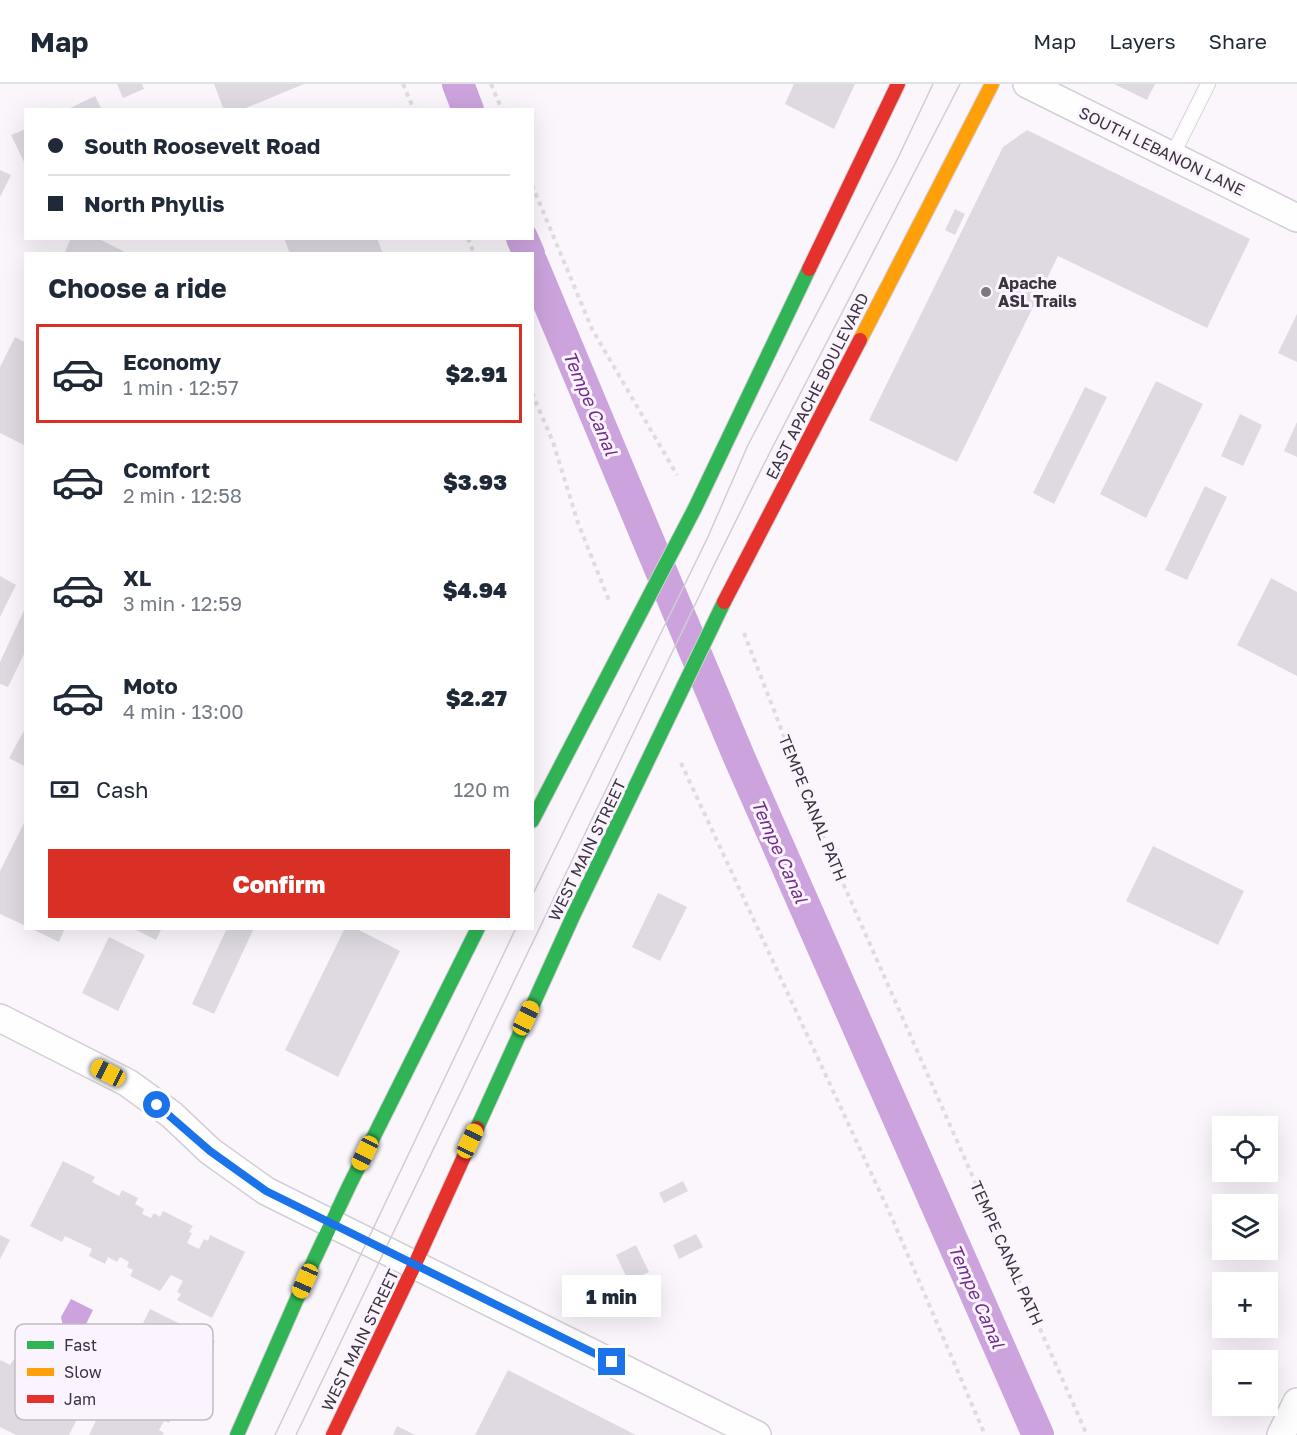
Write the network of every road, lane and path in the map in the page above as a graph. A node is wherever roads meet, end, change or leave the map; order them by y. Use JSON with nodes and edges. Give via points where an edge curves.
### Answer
{"nodes":[{"id":1,"x":403,"y":84,"type":"edge"},
{"id":2,"x":491,"y":84,"type":"edge"},
{"id":3,"x":898,"y":84,"type":"edge"},
{"id":4,"x":992,"y":84,"type":"edge"},
{"id":5,"x":1027,"y":84,"type":"edge"},
{"id":6,"x":1208,"y":84,"type":"edge"},
{"id":7,"x":413,"y":108,"type":"edge"},
{"id":8,"x":501,"y":108,"type":"edge"},
{"id":9,"x":1172,"y":156,"type":"junction"},
{"id":10,"x":534,"y":190,"type":"edge"},
{"id":11,"x":1297,"y":218,"type":"edge"},
{"id":12,"x":534,"y":398,"type":"edge"},
{"id":13,"x":695,"y":508,"type":"junction"},
{"id":14,"x":729,"y":592,"type":"junction"},
{"id":15,"x":626,"y":642,"type":"junction"},
{"id":16,"x":675,"y":705,"type":"joint"},
{"id":17,"x":664,"y":726,"type":"junction"},
{"id":18,"x":534,"y":817,"type":"edge"},
{"id":19,"x":477,"y":930,"type":"edge"},
{"id":20,"x":0,"y":1018,"type":"edge"},
{"id":21,"x":331,"y":1224,"type":"junction"},
{"id":22,"x":415,"y":1264,"type":"junction"},
{"id":23,"x":1297,"y":1402,"type":"edge"},
{"id":24,"x":237,"y":1435,"type":"edge"},
{"id":25,"x":333,"y":1435,"type":"edge"},
{"id":26,"x":758,"y":1435,"type":"edge"},
{"id":27,"x":985,"y":1435,"type":"edge"},
{"id":28,"x":1087,"y":1435,"type":"edge"},
{"id":29,"x":1281,"y":1435,"type":"edge"}],
"edges":[{"from":1,"to":7,"type":"path"},
{"from":2,"to":8,"type":"path"},
{"from":3,"to":13,"type":"main road"},
{"from":4,"to":14,"type":"main road","name":"EAST APACHE BOULEVARD"},
{"from":5,"to":9,"type":"street","name":"SOUTH LEBANON LANE"},
{"from":6,"to":9,"type":"lane"},
{"from":9,"to":11,"type":"street","name":"SOUTH LEBANON LANE"},
{"from":10,"to":13,"type":"path","via":[[592,329]]},
{"from":12,"to":15,"type":"path"},
{"from":13,"to":15,"type":"main road"},
{"from":14,"to":16,"type":"main road","name":"EAST APACHE BOULEVARD"},
{"from":14,"to":28,"type":"path","name":"TEMPE CANAL PATH","via":[[827,847]]},
{"from":15,"to":18,"type":"main road"},
{"from":16,"to":17,"type":"main road","name":"WEST MAIN STREET"},
{"from":17,"to":22,"type":"main road","name":"WEST MAIN STREET"},
{"from":17,"to":27,"type":"path","via":[[892,1218]]},
{"from":19,"to":21,"type":"main road"},
{"from":20,"to":21,"type":"street","via":[[128,1083],[210,1151],[266,1191]]},
{"from":21,"to":22,"type":"street"},
{"from":21,"to":24,"type":"main road"},
{"from":22,"to":25,"type":"main road","name":"WEST MAIN STREET"},
{"from":22,"to":26,"type":"street"},
{"from":23,"to":29,"type":"street"}]}
